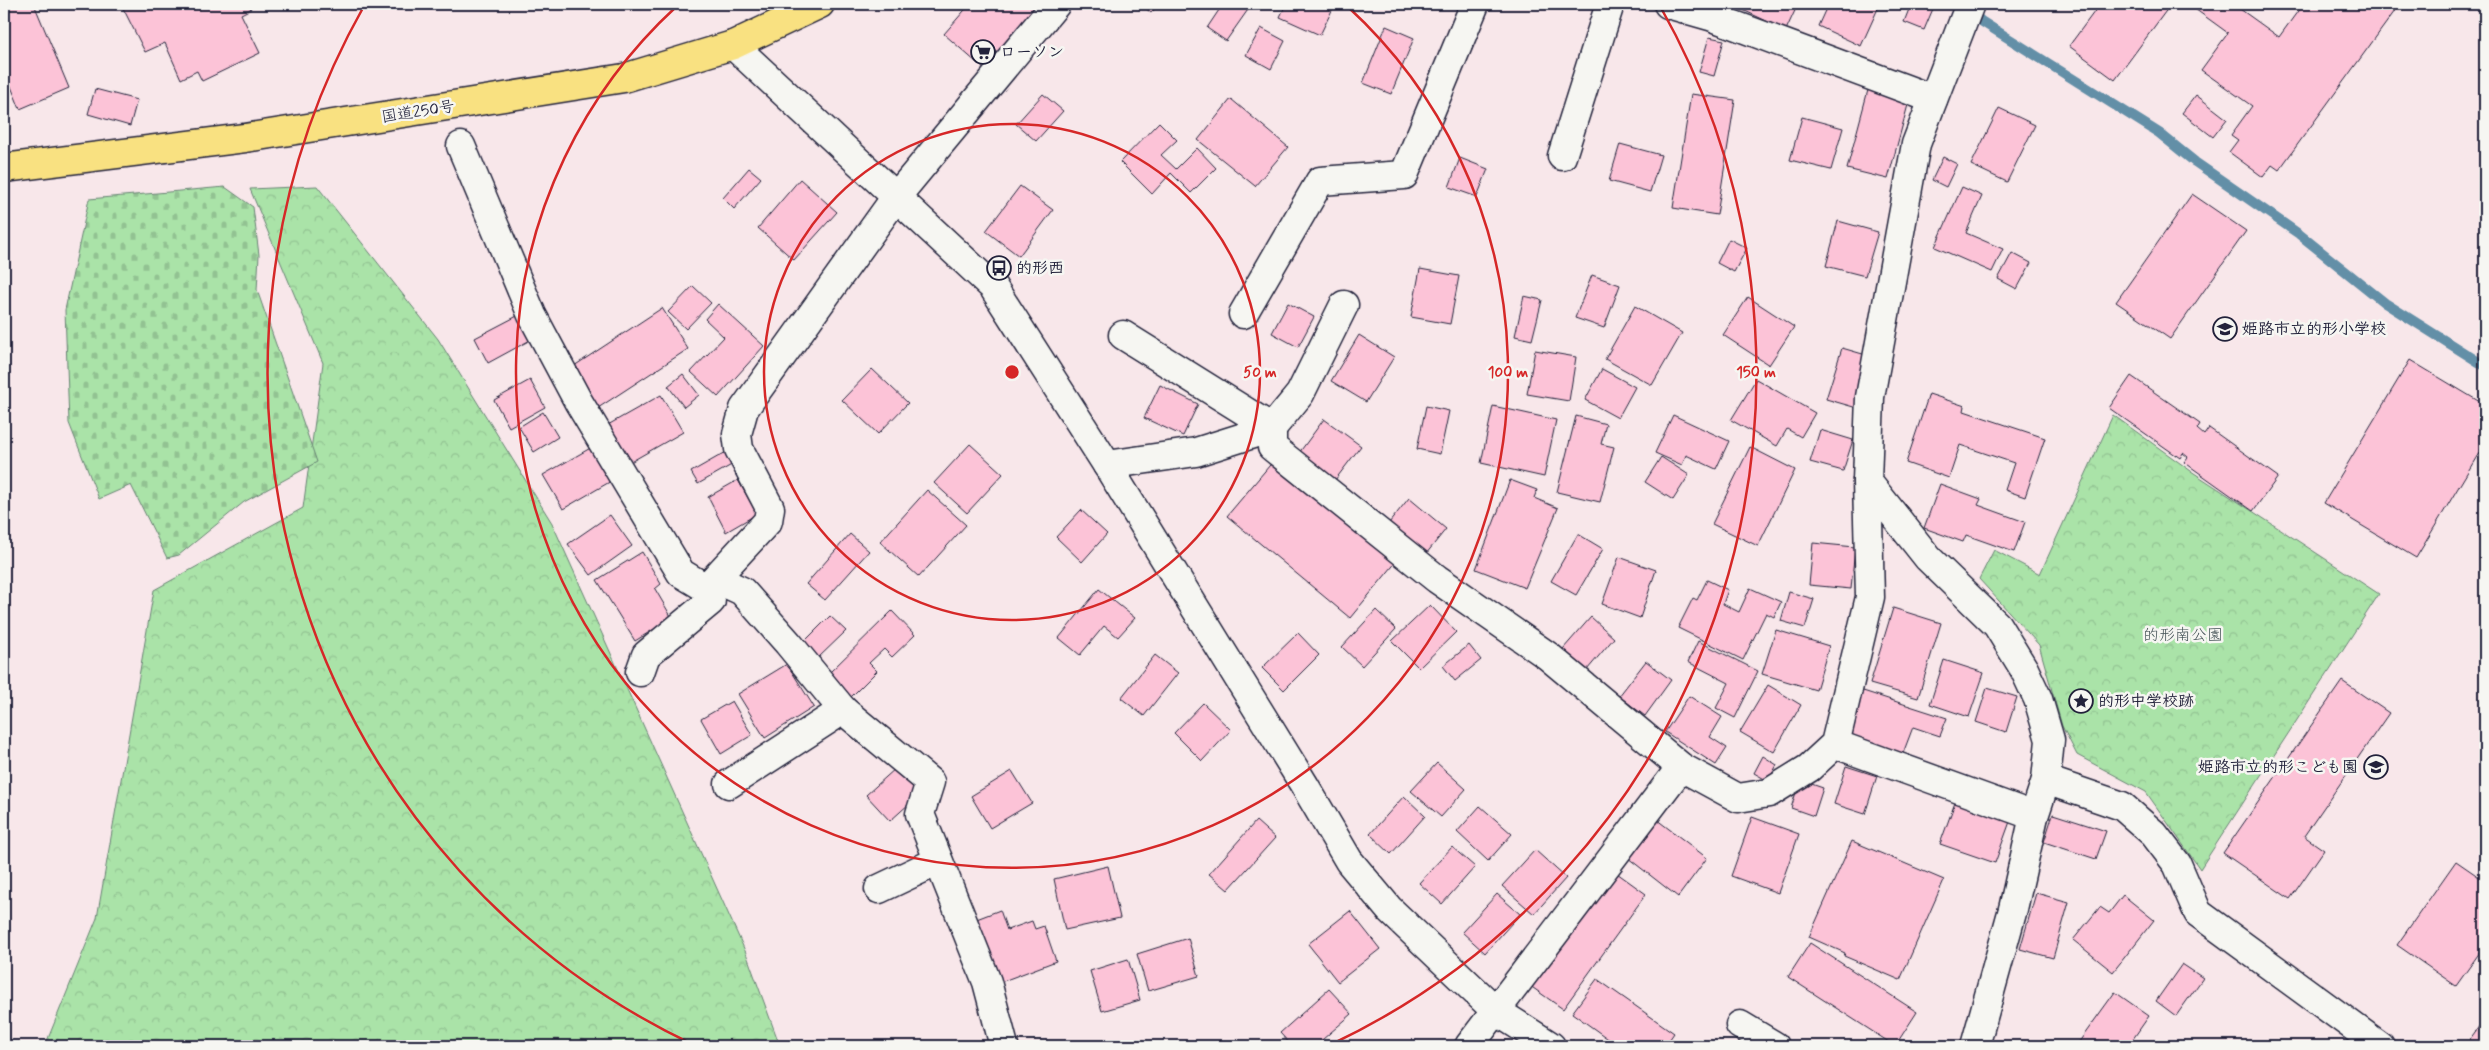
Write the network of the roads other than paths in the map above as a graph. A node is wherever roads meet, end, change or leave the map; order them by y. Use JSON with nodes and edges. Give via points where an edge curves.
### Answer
{"nodes":[{"id":1,"x":820,"y":4,"type":"edge"},
{"id":2,"x":1056,"y":4,"type":"edge"},
{"id":3,"x":1475,"y":4,"type":"edge"},
{"id":4,"x":1610,"y":4,"type":"edge"},
{"id":5,"x":1668,"y":4,"type":"edge"},
{"id":6,"x":1970,"y":4,"type":"edge"},
{"id":7,"x":1713,"y":10,"type":"edge"},
{"id":8,"x":733,"y":44,"type":"junction"},
{"id":9,"x":1933,"y":100,"type":"junction"},
{"id":10,"x":461,"y":146,"type":"dead end"},
{"id":11,"x":1562,"y":156,"type":"dead end"},
{"id":12,"x":4,"y":168,"type":"edge"},
{"id":13,"x":896,"y":197,"type":"junction"},
{"id":14,"x":1344,"y":306,"type":"dead end"},
{"id":15,"x":1243,"y":314,"type":"dead end"},
{"id":16,"x":1123,"y":335,"type":"dead end"},
{"id":17,"x":1272,"y":428,"type":"junction"},
{"id":18,"x":1107,"y":464,"type":"junction"},
{"id":19,"x":1867,"y":481,"type":"junction"},
{"id":20,"x":711,"y":583,"type":"junction"},
{"id":21,"x":640,"y":672,"type":"dead end"},
{"id":22,"x":844,"y":710,"type":"junction"},
{"id":23,"x":1835,"y":744,"type":"junction"},
{"id":24,"x":1681,"y":767,"type":"junction"},
{"id":25,"x":2046,"y":780,"type":"junction"},
{"id":26,"x":729,"y":784,"type":"dead end"},
{"id":27,"x":2034,"y":816,"type":"junction"},
{"id":28,"x":938,"y":861,"type":"junction"},
{"id":29,"x":879,"y":889,"type":"dead end"},
{"id":30,"x":1496,"y":1011,"type":"junction"},
{"id":31,"x":1740,"y":1025,"type":"dead end"},
{"id":32,"x":1004,"y":1046,"type":"edge"},
{"id":33,"x":1469,"y":1046,"type":"edge"},
{"id":34,"x":1551,"y":1046,"type":"edge"},
{"id":35,"x":1775,"y":1046,"type":"edge"},
{"id":36,"x":1975,"y":1046,"type":"edge"},
{"id":37,"x":2380,"y":1046,"type":"edge"}],
"edges":[{"from":1,"to":8,"type":"highway","name":"国道250号"},
{"from":2,"to":13,"type":"street"},
{"from":3,"to":15,"type":"street","via":[[1404,175],[1320,181]]},
{"from":4,"to":11,"type":"street"},
{"from":5,"to":7,"type":"street"},
{"from":6,"to":9,"type":"street"},
{"from":7,"to":9,"type":"street"},
{"from":8,"to":12,"type":"highway","name":"国道250号","via":[[624,78],[244,138]]},
{"from":8,"to":13,"type":"street"},
{"from":9,"to":19,"type":"street","via":[[1916,144],[1870,398]]},
{"from":10,"to":20,"type":"street","via":[[525,301],[578,401],[681,573]]},
{"from":13,"to":18,"type":"street","via":[[993,287]]},
{"from":13,"to":20,"type":"street","via":[[744,410],[737,434],[740,449],[770,508],[768,521]]},
{"from":14,"to":17,"type":"street","via":[[1300,394]]},
{"from":16,"to":17,"type":"street"},
{"from":17,"to":18,"type":"street","via":[[1196,452]]},
{"from":17,"to":24,"type":"street","via":[[1272,447],[1437,579],[1548,656]]},
{"from":18,"to":30,"type":"street","via":[[1349,861],[1389,909]]},
{"from":19,"to":23,"type":"street","via":[[1870,597]]},
{"from":19,"to":25,"type":"street","via":[[1928,558],[1997,626],[2024,669],[2038,699],[2050,740]]},
{"from":20,"to":21,"type":"street","via":[[711,601],[646,655]]},
{"from":20,"to":22,"type":"street","via":[[742,591]]},
{"from":22,"to":26,"type":"street"},
{"from":22,"to":28,"type":"street","via":[[930,782],[920,814]]},
{"from":23,"to":24,"type":"street","via":[[1809,768],[1770,793],[1738,798]]},
{"from":23,"to":27,"type":"street"},
{"from":24,"to":30,"type":"street"},
{"from":25,"to":27,"type":"street"},
{"from":25,"to":37,"type":"street","via":[[2122,806],[2154,834],[2176,864],[2198,913]]},
{"from":27,"to":36,"type":"street","via":[[2013,909]]},
{"from":28,"to":29,"type":"street"},
{"from":28,"to":32,"type":"street","via":[[987,982]]},
{"from":30,"to":33,"type":"street"},
{"from":30,"to":34,"type":"street"},
{"from":31,"to":35,"type":"street"}]}
